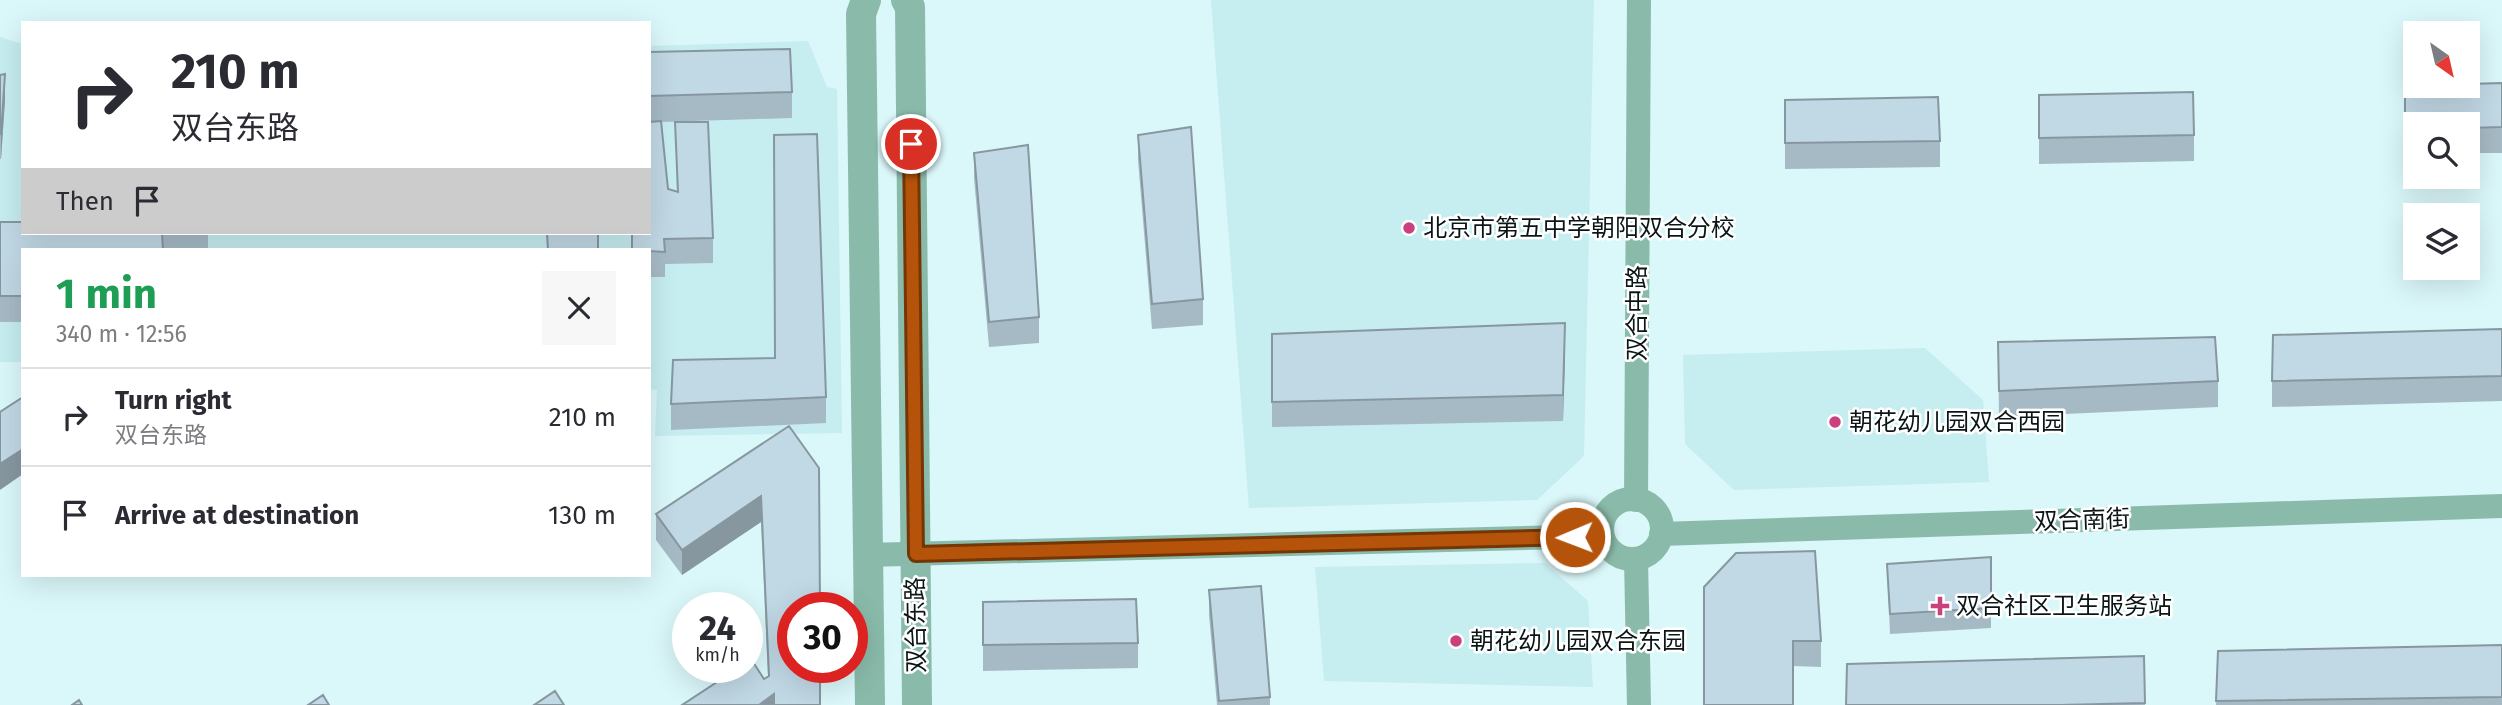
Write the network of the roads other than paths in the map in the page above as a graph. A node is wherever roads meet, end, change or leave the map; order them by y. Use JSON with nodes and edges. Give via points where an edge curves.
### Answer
{"nodes":[{"id":1,"x":866,"y":0,"type":"edge"},
{"id":2,"x":906,"y":0,"type":"edge"},
{"id":3,"x":1639,"y":0,"type":"edge"},
{"id":4,"x":1636,"y":500,"type":"junction"},
{"id":5,"x":2502,"y":506,"type":"edge"},
{"id":6,"x":1661,"y":534,"type":"junction"},
{"id":7,"x":1602,"y":536,"type":"junction"},
{"id":8,"x":916,"y":554,"type":"junction"},
{"id":9,"x":867,"y":555,"type":"junction"},
{"id":10,"x":1636,"y":559,"type":"junction"},
{"id":11,"x":870,"y":705,"type":"edge"},
{"id":12,"x":917,"y":705,"type":"edge"},
{"id":13,"x":1639,"y":705,"type":"edge"}],
"edges":[{"from":1,"to":9,"type":"street","name":"双台东路","via":[[861,14]]},
{"from":2,"to":8,"type":"street","name":"双台东路","via":[[910,7]]},
{"from":3,"to":4,"type":"street","name":"双合中路"},
{"from":4,"to":6,"type":"street","via":[[1653,508],[1662,525]]},
{"from":4,"to":7,"type":"street","via":[[1610,509]]},
{"from":5,"to":6,"type":"street","name":"双合南街"},
{"from":6,"to":10,"type":"street","via":[[1653,551]]},
{"from":7,"to":8,"type":"street"},
{"from":7,"to":10,"type":"street","via":[[1611,552]]},
{"from":8,"to":9,"type":"street"},
{"from":8,"to":12,"type":"street","name":"双台东路"},
{"from":9,"to":11,"type":"street","name":"双台东路"},
{"from":10,"to":13,"type":"street"}]}
